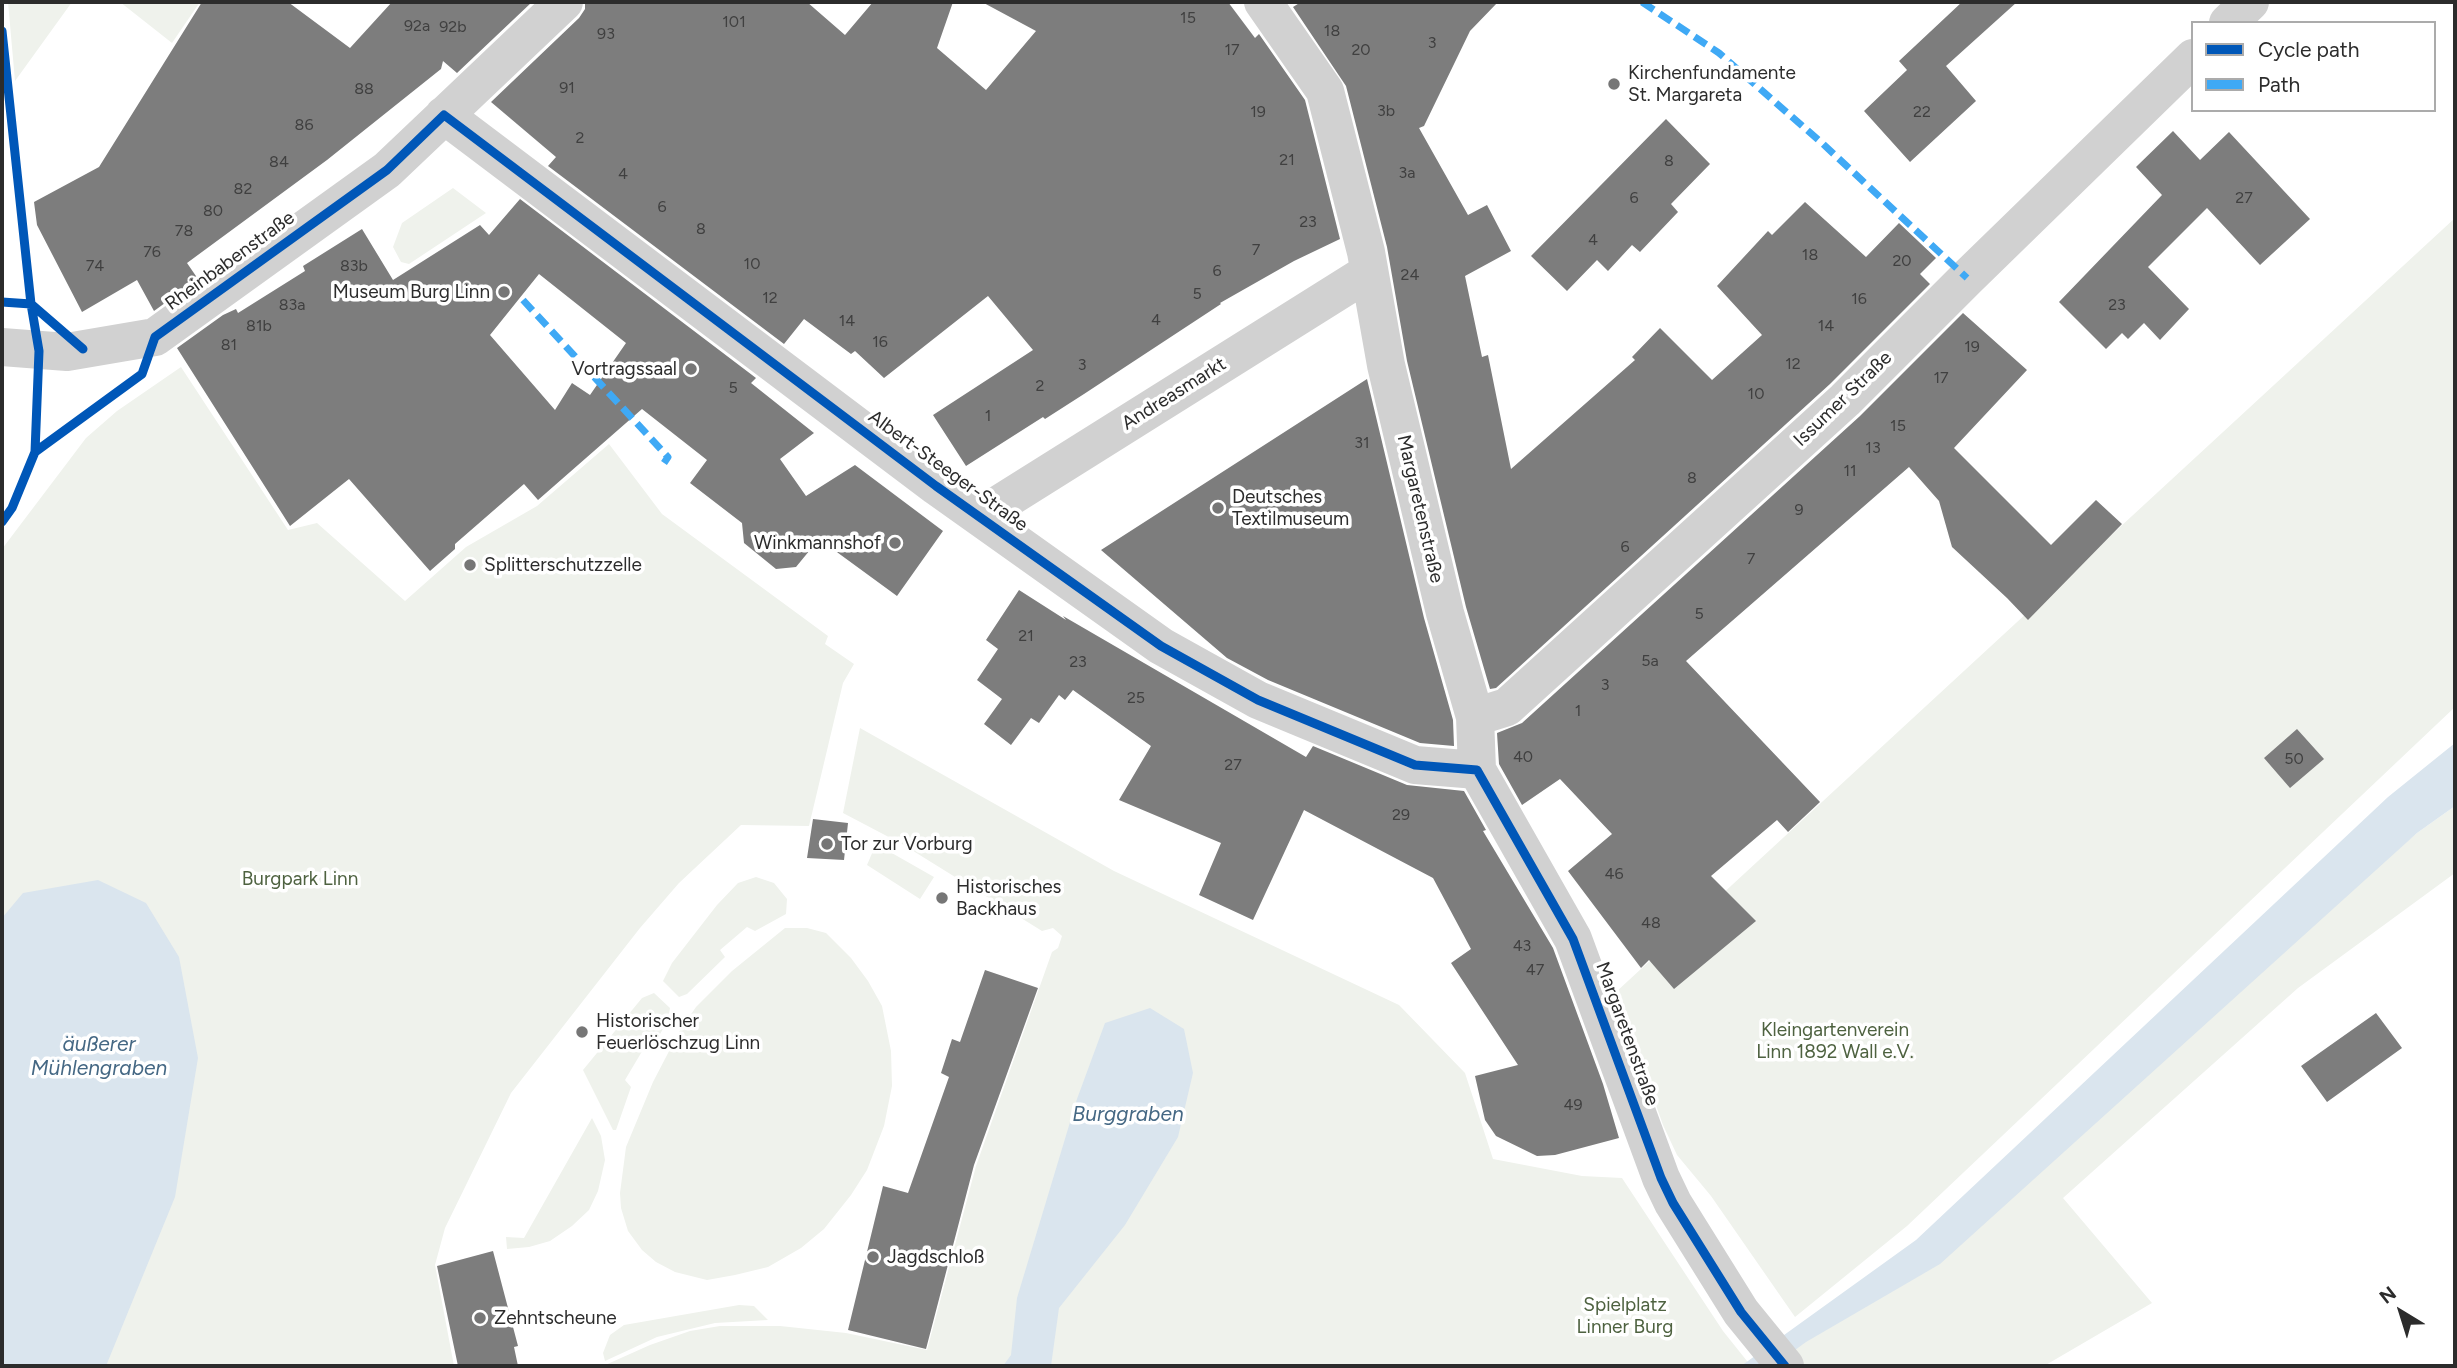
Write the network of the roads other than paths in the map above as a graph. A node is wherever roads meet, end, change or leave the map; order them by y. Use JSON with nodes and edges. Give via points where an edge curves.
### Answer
{"nodes":[{"id":1,"x":564,"y":2,"type":"edge"},
{"id":2,"x":1263,"y":2,"type":"edge"},
{"id":3,"x":2250,"y":2,"type":"edge"},
{"id":4,"x":2230,"y":21,"type":"edge"},
{"id":5,"x":2191,"y":60,"type":"edge"},
{"id":6,"x":444,"y":116,"type":"junction"},
{"id":7,"x":1368,"y":272,"type":"junction"},
{"id":8,"x":2,"y":347,"type":"edge"},
{"id":9,"x":980,"y":516,"type":"junction"},
{"id":10,"x":1475,"y":717,"type":"junction"},
{"id":11,"x":1477,"y":770,"type":"junction"},
{"id":12,"x":1785,"y":1366,"type":"edge"}],
"edges":[{"from":1,"to":6,"type":"street","name":"Rheinbabenstraße"},
{"from":2,"to":7,"type":"street","name":"Margaretenstraße","via":[[1325,91]]},
{"from":3,"to":4,"type":"street"},
{"from":5,"to":10,"type":"street","name":"Issumer Straße","via":[[1845,400],[1507,707]]},
{"from":6,"to":8,"type":"street","name":"Rheinbabenstraße","via":[[387,170],[155,337],[67,352]]},
{"from":6,"to":9,"type":"street","name":"Albert-Steeger-Straße"},
{"from":7,"to":9,"type":"street","name":"Andreasmarkt"},
{"from":7,"to":10,"type":"street","name":"Margaretenstraße","via":[[1444,613]]},
{"from":9,"to":11,"type":"street","name":"Albert-Steeger-Straße","via":[[1161,646],[1258,700],[1415,765]]},
{"from":10,"to":11,"type":"street","name":"Margaretenstraße"},
{"from":11,"to":12,"type":"street","name":"Margaretenstraße","via":[[1573,939],[1673,1203],[1741,1312]]}]}
